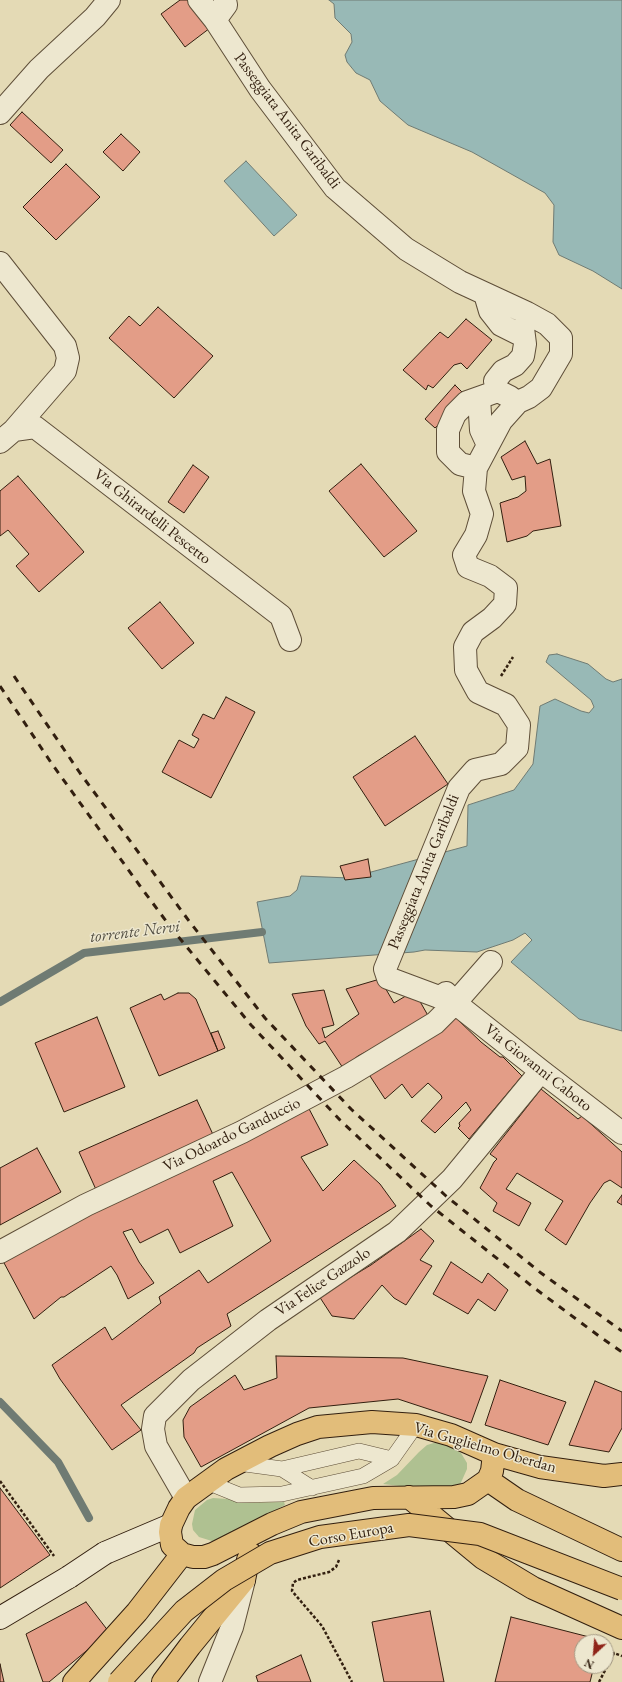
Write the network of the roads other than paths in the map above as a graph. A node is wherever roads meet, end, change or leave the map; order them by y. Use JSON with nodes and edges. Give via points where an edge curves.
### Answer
{"nodes":[{"id":1,"x":109,"y":0,"type":"edge"},
{"id":2,"x":199,"y":0,"type":"edge"},
{"id":3,"x":224,"y":0,"type":"edge"},
{"id":4,"x":215,"y":20,"type":"junction"},
{"id":5,"x":0,"y":113,"type":"edge"},
{"id":6,"x":0,"y":263,"type":"edge"},
{"id":7,"x":485,"y":294,"type":"junction"},
{"id":8,"x":523,"y":340,"type":"junction"},
{"id":9,"x":551,"y":372,"type":"junction"},
{"id":10,"x":489,"y":394,"type":"junction"},
{"id":11,"x":518,"y":402,"type":"junction"},
{"id":12,"x":7,"y":436,"type":"edge"},
{"id":13,"x":488,"y":445,"type":"junction"},
{"id":14,"x":476,"y":468,"type":"junction"},
{"id":15,"x":290,"y":640,"type":"dead end"},
{"id":16,"x":491,"y":962,"type":"dead end"},
{"id":17,"x":456,"y":1003,"type":"junction"},
{"id":18,"x":541,"y":1071,"type":"junction"},
{"id":19,"x":622,"y":1133,"type":"edge"},
{"id":20,"x":0,"y":1252,"type":"edge"},
{"id":21,"x":416,"y":1425,"type":"junction"},
{"id":22,"x":494,"y":1454,"type":"junction"},
{"id":23,"x":392,"y":1459,"type":"junction"},
{"id":24,"x":238,"y":1463,"type":"junction"},
{"id":25,"x":282,"y":1469,"type":"junction"},
{"id":26,"x":622,"y":1474,"type":"edge"},
{"id":27,"x":488,"y":1480,"type":"junction"},
{"id":28,"x":207,"y":1482,"type":"junction"},
{"id":29,"x":312,"y":1488,"type":"junction"},
{"id":30,"x":186,"y":1498,"type":"junction"},
{"id":31,"x":409,"y":1498,"type":"junction"},
{"id":32,"x":272,"y":1524,"type":"junction"},
{"id":33,"x":164,"y":1528,"type":"junction"},
{"id":34,"x":622,"y":1550,"type":"edge"},
{"id":35,"x":180,"y":1556,"type":"junction"},
{"id":36,"x":244,"y":1580,"type":"junction"},
{"id":37,"x":622,"y":1589,"type":"edge"},
{"id":38,"x":0,"y":1618,"type":"edge"},
{"id":39,"x":622,"y":1628,"type":"edge"},
{"id":40,"x":81,"y":1674,"type":"edge"},
{"id":41,"x":119,"y":1682,"type":"edge"},
{"id":42,"x":163,"y":1682,"type":"edge"},
{"id":43,"x":210,"y":1682,"type":"edge"}],
"edges":[{"from":1,"to":5,"type":"street","via":[[39,69]]},
{"from":2,"to":4,"type":"street"},
{"from":3,"to":4,"type":"street","via":[[226,5]]},
{"from":4,"to":7,"type":"street","name":"Passeggiata Anita Garibaldi","via":[[260,89],[335,188],[406,249]]},
{"from":6,"to":12,"type":"street","via":[[65,346],[68,358],[65,371]]},
{"from":7,"to":8,"type":"street","via":[[490,311],[501,325]]},
{"from":7,"to":9,"type":"street","name":"Passeggiata Anita Garibaldi","via":[[547,324],[561,338],[561,354]]},
{"from":8,"to":9,"type":"street"},
{"from":8,"to":10,"type":"street","via":[[515,365],[503,371]]},
{"from":9,"to":11,"type":"street","name":"Passeggiata Anita Garibaldi","via":[[541,388],[529,398]]},
{"from":10,"to":11,"type":"street"},
{"from":10,"to":13,"type":"street","via":[[481,430]]},
{"from":10,"to":14,"type":"street","via":[[467,402],[455,414],[448,430],[448,452],[460,464]]},
{"from":11,"to":13,"type":"street","name":"Passeggiata Anita Garibaldi","via":[[501,421]]},
{"from":12,"to":15,"type":"street","name":"Via Ghirardelli Pescetto","via":[[36,427],[281,616]]},
{"from":13,"to":14,"type":"street","name":"Passeggiata Anita Garibaldi"},
{"from":14,"to":17,"type":"street","name":"Passeggiata Anita Garibaldi","via":[[474,491],[482,514],[476,534],[464,555],[468,567],[490,576],[506,588],[505,604],[473,632],[465,647],[466,670],[478,692],[506,706],[519,725],[517,748],[501,764],[475,770],[459,788],[436,842],[388,978]]},
{"from":16,"to":17,"type":"street","name":"Via Odoardo Ganduccio"},
{"from":17,"to":18,"type":"street","name":"Via Giovanni Caboto"},
{"from":17,"to":20,"type":"street","name":"Via Odoardo Ganduccio","via":[[435,1023],[346,1078],[242,1132],[86,1205]]},
{"from":18,"to":19,"type":"street","name":"Via Giovanni Caboto"},
{"from":18,"to":30,"type":"street","name":"Via Felice Gazzolo","via":[[452,1179],[397,1232],[268,1320],[191,1380],[155,1416],[153,1430],[156,1446]]},
{"from":21,"to":22,"type":"main road","name":"Via Guglielmo Oberdan","via":[[451,1435]]},
{"from":21,"to":23,"type":"lane"},
{"from":21,"to":24,"type":"main road","name":"Via Guglielmo Oberdan","via":[[372,1422],[318,1427],[276,1443]]},
{"from":22,"to":26,"type":"main road","name":"Via Guglielmo Oberdan","via":[[540,1467],[604,1476]]},
{"from":22,"to":27,"type":"main road"},
{"from":23,"to":25,"type":"lane","via":[[359,1452]]},
{"from":23,"to":29,"type":"lane","via":[[363,1476]]},
{"from":24,"to":25,"type":"lane"},
{"from":24,"to":28,"type":"main road","name":"Via Guglielmo Oberdan"},
{"from":25,"to":29,"type":"lane"},
{"from":27,"to":31,"type":"main road","via":[[468,1494],[454,1497]]},
{"from":27,"to":34,"type":"main road","via":[[517,1500]]},
{"from":28,"to":29,"type":"lane","via":[[239,1495],[282,1494]]},
{"from":28,"to":30,"type":"main road","name":"Via Guglielmo Oberdan"},
{"from":30,"to":33,"type":"main road","name":"Via Guglielmo Oberdan"},
{"from":31,"to":32,"type":"main road","via":[[373,1498],[300,1512]]},
{"from":31,"to":39,"type":"main road","via":[[483,1558],[533,1588]]},
{"from":32,"to":35,"type":"main road","via":[[204,1557]]},
{"from":32,"to":36,"type":"main road","via":[[260,1538],[248,1560]]},
{"from":33,"to":35,"type":"main road","via":[[170,1532],[172,1545]]},
{"from":33,"to":38,"type":"street","bridge":true,"via":[[64,1568]]},
{"from":35,"to":40,"type":"main road","via":[[133,1618]]},
{"from":36,"to":42,"type":"main road"},
{"from":36,"to":43,"type":"street","via":[[232,1627]]},
{"from":37,"to":41,"type":"main road","name":"Corso Europa","bridge":true,"via":[[480,1534],[410,1525],[320,1537],[270,1553],[224,1580],[184,1611]]}]}
